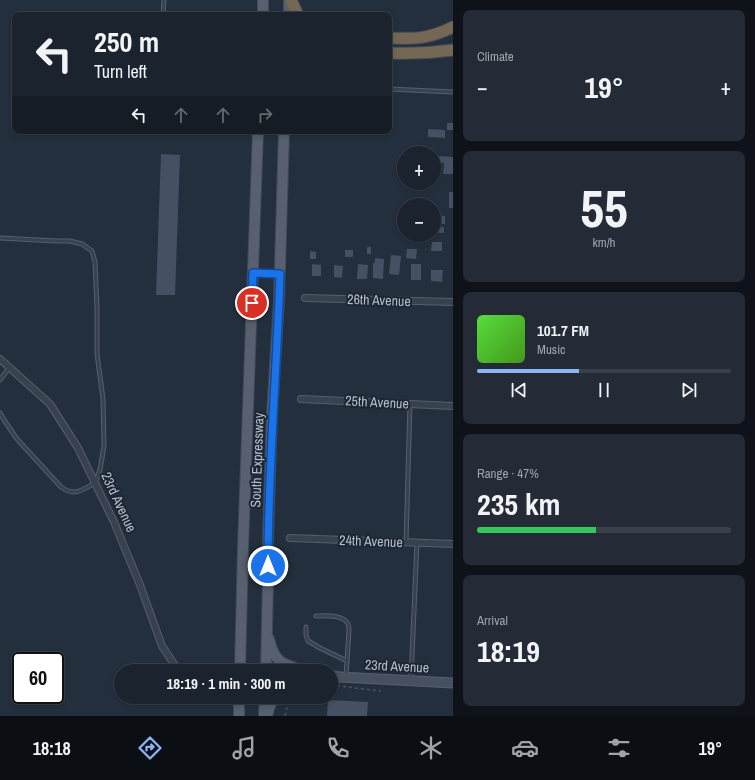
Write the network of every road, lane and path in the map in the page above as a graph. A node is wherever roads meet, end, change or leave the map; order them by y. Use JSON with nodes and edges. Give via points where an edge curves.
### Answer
{"nodes":[{"id":1,"x":164,"y":0,"type":"edge"},
{"id":2,"x":263,"y":0,"type":"edge"},
{"id":3,"x":290,"y":0,"type":"edge"},
{"id":4,"x":163,"y":12,"type":"edge"},
{"id":5,"x":263,"y":12,"type":"edge"},
{"id":6,"x":289,"y":12,"type":"edge"},
{"id":7,"x":296,"y":12,"type":"edge"},
{"id":8,"x":453,"y":27,"type":"edge"},
{"id":9,"x":392,"y":38,"type":"edge"},
{"id":10,"x":453,"y":50,"type":"edge"},
{"id":11,"x":392,"y":53,"type":"edge"},
{"id":12,"x":392,"y":89,"type":"edge"},
{"id":13,"x":453,"y":92,"type":"edge"},
{"id":14,"x":258,"y":134,"type":"edge"},
{"id":15,"x":284,"y":134,"type":"edge"},
{"id":16,"x":0,"y":238,"type":"edge"},
{"id":17,"x":253,"y":273,"type":"junction"},
{"id":18,"x":280,"y":274,"type":"junction"},
{"id":19,"x":305,"y":298,"type":"dead end"},
{"id":20,"x":453,"y":302,"type":"edge"},
{"id":21,"x":0,"y":360,"type":"edge"},
{"id":22,"x":9,"y":368,"type":"junction"},
{"id":23,"x":0,"y":380,"type":"edge"},
{"id":24,"x":301,"y":399,"type":"dead end"},
{"id":25,"x":410,"y":404,"type":"junction"},
{"id":26,"x":453,"y":406,"type":"edge"},
{"id":27,"x":0,"y":413,"type":"edge"},
{"id":28,"x":95,"y":483,"type":"junction"},
{"id":29,"x":290,"y":538,"type":"dead end"},
{"id":30,"x":406,"y":543,"type":"junction"},
{"id":31,"x":416,"y":543,"type":"junction"},
{"id":32,"x":453,"y":544,"type":"edge"},
{"id":33,"x":316,"y":616,"type":"dead end"},
{"id":34,"x":306,"y":627,"type":"dead end"},
{"id":35,"x":267,"y":628,"type":"junction"},
{"id":36,"x":347,"y":661,"type":"junction"},
{"id":37,"x":175,"y":664,"type":"edge"},
{"id":38,"x":240,"y":664,"type":"edge"},
{"id":39,"x":266,"y":664,"type":"edge"},
{"id":40,"x":284,"y":664,"type":"edge"},
{"id":41,"x":339,"y":678,"type":"edge"},
{"id":42,"x":410,"y":681,"type":"junction"},
{"id":43,"x":453,"y":683,"type":"edge"},
{"id":44,"x":338,"y":686,"type":"edge"},
{"id":45,"x":381,"y":691,"type":"dead end"},
{"id":46,"x":239,"y":704,"type":"edge"},
{"id":47,"x":265,"y":704,"type":"edge"},
{"id":48,"x":271,"y":704,"type":"edge"},
{"id":49,"x":288,"y":704,"type":"edge"},
{"id":50,"x":239,"y":716,"type":"edge"},
{"id":51,"x":265,"y":716,"type":"edge"},
{"id":52,"x":285,"y":716,"type":"edge"}],
"edges":[{"from":1,"to":4,"type":"lane"},
{"from":2,"to":5,"type":"main road"},
{"from":3,"to":6,"type":"main road"},
{"from":3,"to":7,"type":"highway"},
{"from":8,"to":9,"type":"highway","via":[[425,38]]},
{"from":10,"to":11,"type":"highway"},
{"from":12,"to":13,"type":"lane"},
{"from":14,"to":17,"type":"main road","name":"South Expressway"},
{"from":15,"to":18,"type":"main road","name":"South Expressway"},
{"from":16,"to":28,"type":"lane","via":[[70,241],[82,244],[92,251],[95,262],[97,354],[103,399],[104,446]]},
{"from":17,"to":18,"type":"lane"},
{"from":17,"to":38,"type":"main road","name":"South Expressway"},
{"from":18,"to":35,"type":"main road","name":"South Expressway","via":[[272,415]]},
{"from":19,"to":20,"type":"street","name":"26th Avenue"},
{"from":21,"to":22,"type":"street","name":"23rd Avenue"},
{"from":22,"to":23,"type":"lane"},
{"from":22,"to":28,"type":"street","name":"23rd Avenue","via":[[50,404],[78,448]]},
{"from":24,"to":25,"type":"street","name":"25th Avenue"},
{"from":25,"to":26,"type":"street","name":"25th Avenue"},
{"from":25,"to":30,"type":"lane"},
{"from":27,"to":28,"type":"lane","via":[[17,439],[61,487],[74,492]]},
{"from":28,"to":37,"type":"street","name":"23rd Avenue","via":[[140,585],[162,646]]},
{"from":29,"to":30,"type":"street","name":"24th Avenue"},
{"from":30,"to":31,"type":"street","name":"24th Avenue"},
{"from":31,"to":32,"type":"street","name":"24th Avenue"},
{"from":31,"to":42,"type":"lane"},
{"from":33,"to":36,"type":"lane","via":[[337,617],[348,623],[350,630]]},
{"from":34,"to":36,"type":"lane","via":[[308,641]]},
{"from":35,"to":39,"type":"main road","name":"South Expressway"},
{"from":35,"to":40,"type":"main road","via":[[270,645],[278,660]]},
{"from":36,"to":41,"type":"lane"},
{"from":41,"to":42,"type":"main road","name":"23rd Avenue"},
{"from":42,"to":43,"type":"main road","name":"23rd Avenue"},
{"from":44,"to":45,"type":"path"},
{"from":46,"to":50,"type":"main road"},
{"from":47,"to":51,"type":"main road"},
{"from":48,"to":51,"type":"main road"},
{"from":49,"to":52,"type":"path"}]}
